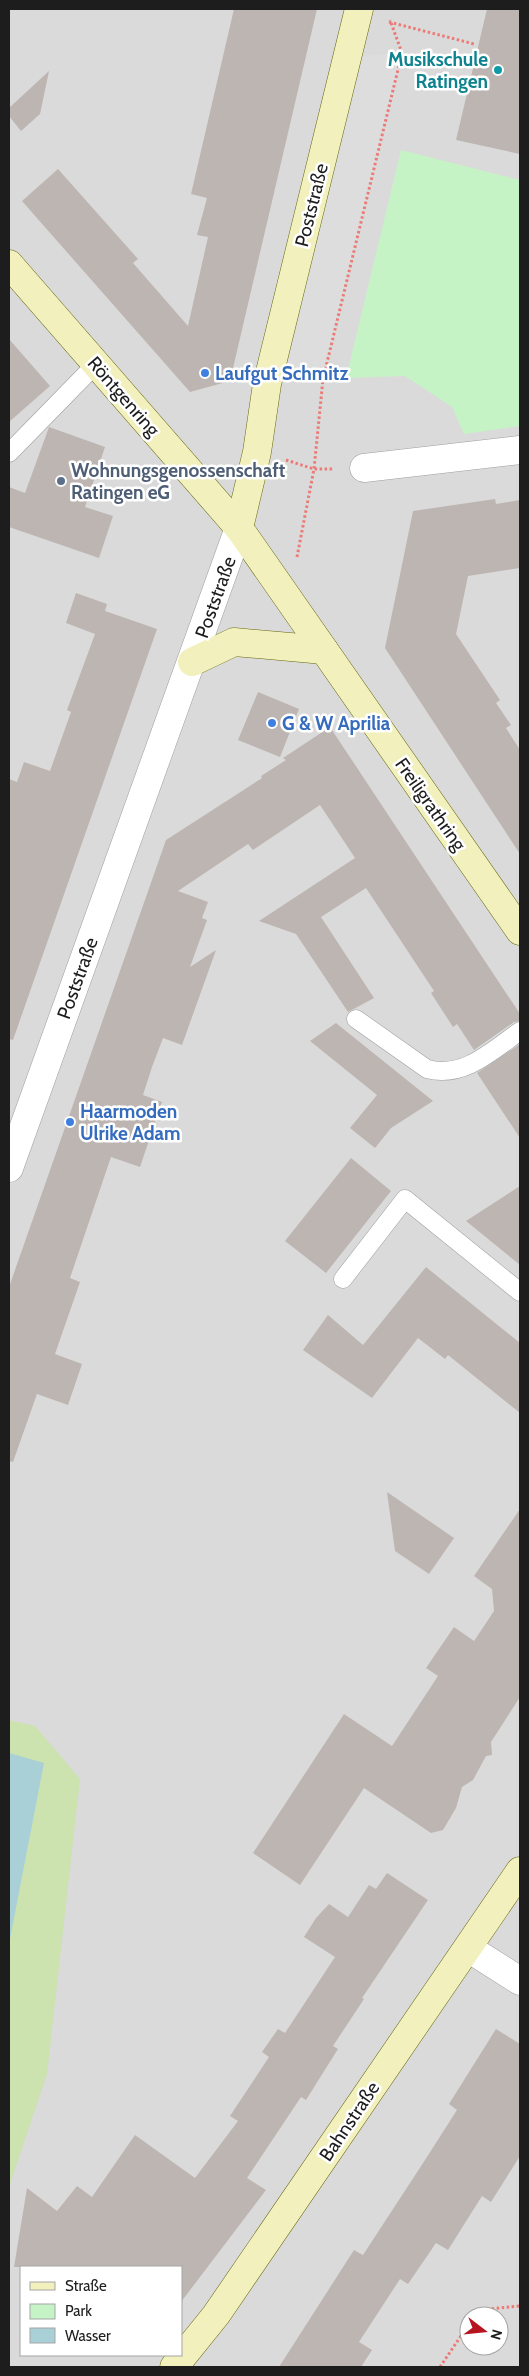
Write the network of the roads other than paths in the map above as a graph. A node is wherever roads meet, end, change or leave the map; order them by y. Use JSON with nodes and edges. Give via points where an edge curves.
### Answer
{"nodes":[{"id":1,"x":359,"y":9,"type":"edge"},
{"id":2,"x":9,"y":264,"type":"edge"},
{"id":3,"x":96,"y":364,"type":"junction"},
{"id":4,"x":520,"y":450,"type":"edge"},
{"id":5,"x":9,"y":453,"type":"edge"},
{"id":6,"x":364,"y":468,"type":"road end"},
{"id":7,"x":239,"y":528,"type":"junction"},
{"id":8,"x":324,"y":650,"type":"junction"},
{"id":9,"x":192,"y":662,"type":"junction"},
{"id":10,"x":520,"y":931,"type":"edge"},
{"id":11,"x":356,"y":1019,"type":"dead end"},
{"id":12,"x":520,"y":1031,"type":"edge"},
{"id":13,"x":9,"y":1168,"type":"edge"},
{"id":14,"x":343,"y":1279,"type":"dead end"},
{"id":15,"x":520,"y":1292,"type":"edge"},
{"id":16,"x":520,"y":1871,"type":"edge"},
{"id":17,"x":468,"y":1948,"type":"junction"},
{"id":18,"x":520,"y":1981,"type":"edge"},
{"id":19,"x":174,"y":2367,"type":"edge"}],
"edges":[{"from":1,"to":7,"type":"main road","name":"Poststraße","via":[[266,384],[257,452]]},
{"from":2,"to":3,"type":"main road","name":"Röntgenring"},
{"from":3,"to":5,"type":"lane"},
{"from":3,"to":7,"type":"main road","name":"Röntgenring"},
{"from":4,"to":6,"type":"street"},
{"from":7,"to":8,"type":"main road","name":"Freiligrathring"},
{"from":7,"to":9,"type":"street","name":"Poststraße"},
{"from":8,"to":9,"type":"main road","via":[[234,642]]},
{"from":8,"to":10,"type":"main road","name":"Freiligrathring"},
{"from":9,"to":13,"type":"street","name":"Poststraße"},
{"from":11,"to":12,"type":"lane","via":[[426,1068],[446,1072],[468,1067]]},
{"from":14,"to":15,"type":"lane","via":[[404,1199]]},
{"from":16,"to":17,"type":"main road","name":"Bahnstraße"},
{"from":17,"to":18,"type":"street"},
{"from":17,"to":19,"type":"main road","name":"Bahnstraße","via":[[216,2315]]}]}
